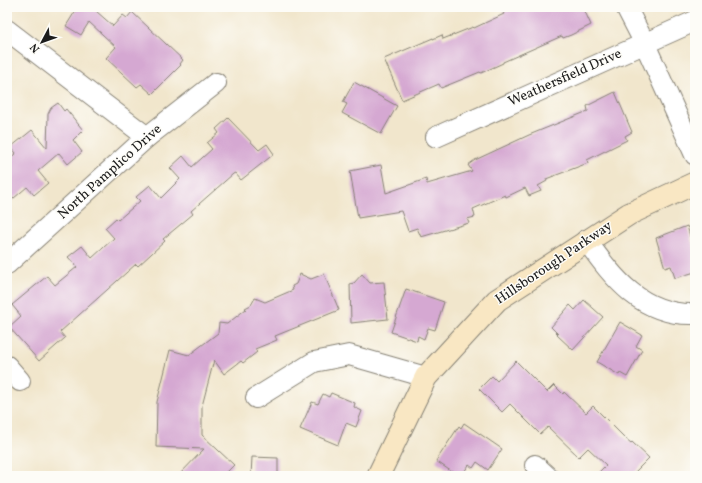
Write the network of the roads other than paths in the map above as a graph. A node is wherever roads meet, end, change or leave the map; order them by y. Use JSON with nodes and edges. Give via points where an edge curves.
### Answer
{"nodes":[{"id":1,"x":626,"y":7,"type":"edge"},
{"id":2,"x":695,"y":21,"type":"edge"},
{"id":3,"x":7,"y":30,"type":"edge"},
{"id":4,"x":644,"y":42,"type":"junction"},
{"id":5,"x":216,"y":83,"type":"dead end"},
{"id":6,"x":147,"y":137,"type":"junction"},
{"id":7,"x":436,"y":137,"type":"dead end"},
{"id":8,"x":695,"y":155,"type":"edge"},
{"id":9,"x":695,"y":183,"type":"edge"},
{"id":10,"x":586,"y":240,"type":"junction"},
{"id":11,"x":7,"y":264,"type":"edge"},
{"id":12,"x":695,"y":314,"type":"edge"},
{"id":13,"x":7,"y":366,"type":"edge"},
{"id":14,"x":426,"y":377,"type":"junction"},
{"id":15,"x":20,"y":381,"type":"dead end"},
{"id":16,"x":256,"y":398,"type":"dead end"},
{"id":17,"x":378,"y":476,"type":"edge"}],
"edges":[{"from":1,"to":4,"type":"street"},
{"from":2,"to":4,"type":"street","name":"Weathersfield Drive"},
{"from":3,"to":6,"type":"street"},
{"from":4,"to":7,"type":"street","name":"Weathersfield Drive"},
{"from":4,"to":8,"type":"street"},
{"from":5,"to":6,"type":"street","name":"North Pamplico Drive"},
{"from":6,"to":11,"type":"street","name":"North Pamplico Drive"},
{"from":9,"to":10,"type":"street","name":"Hillsborough Parkway","via":[[629,214]]},
{"from":10,"to":12,"type":"street","via":[[617,282],[640,299],[662,310],[685,315]]},
{"from":10,"to":14,"type":"street","name":"Hillsborough Parkway","via":[[497,300]]},
{"from":13,"to":15,"type":"street"},
{"from":14,"to":16,"type":"street","via":[[349,355],[314,362]]},
{"from":14,"to":17,"type":"street","name":"Hillsborough Parkway"}]}
